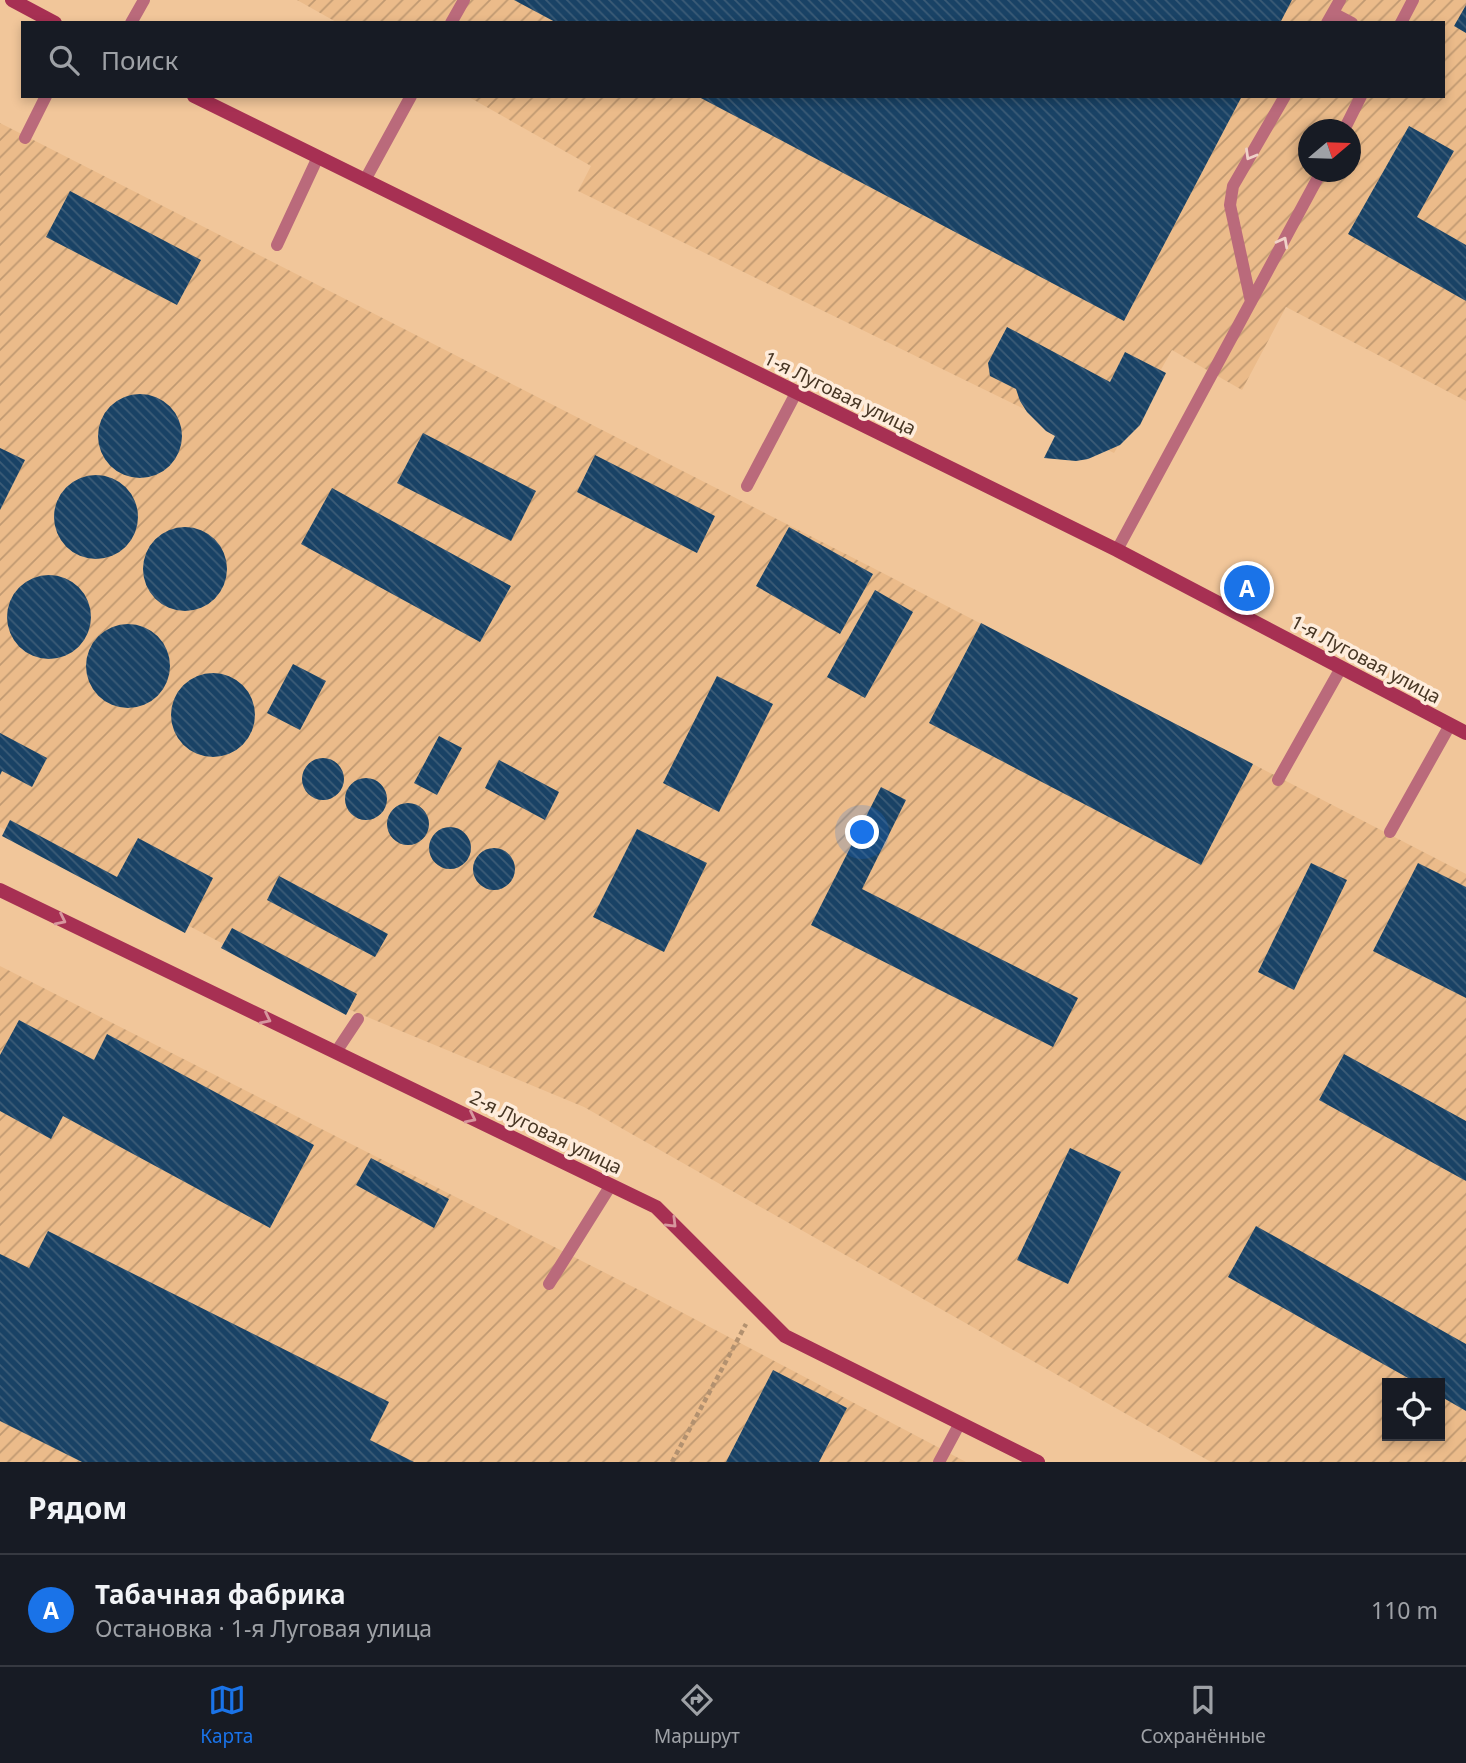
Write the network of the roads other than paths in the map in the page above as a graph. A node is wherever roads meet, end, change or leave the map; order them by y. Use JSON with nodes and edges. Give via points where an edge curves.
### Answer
{"nodes":[{"id":1,"x":12,"y":0,"type":"edge"},
{"id":2,"x":144,"y":0,"type":"edge"},
{"id":3,"x":464,"y":0,"type":"edge"},
{"id":4,"x":1340,"y":0,"type":"edge"},
{"id":5,"x":1413,"y":0,"type":"edge"},
{"id":6,"x":1330,"y":18,"type":"edge"},
{"id":7,"x":51,"y":21,"type":"edge"},
{"id":8,"x":132,"y":21,"type":"edge"},
{"id":9,"x":452,"y":21,"type":"edge"},
{"id":10,"x":1402,"y":21,"type":"edge"},
{"id":11,"x":45,"y":98,"type":"edge"},
{"id":12,"x":198,"y":98,"type":"edge"},
{"id":13,"x":410,"y":98,"type":"edge"},
{"id":14,"x":1283,"y":98,"type":"edge"},
{"id":15,"x":1361,"y":98,"type":"edge"},
{"id":16,"x":1350,"y":119,"type":"edge"},
{"id":17,"x":25,"y":138,"type":"dead end"},
{"id":18,"x":318,"y":157,"type":"junction"},
{"id":19,"x":365,"y":180,"type":"junction"},
{"id":20,"x":1316,"y":182,"type":"edge"},
{"id":21,"x":277,"y":245,"type":"dead end"},
{"id":22,"x":1251,"y":302,"type":"junction"},
{"id":23,"x":796,"y":393,"type":"junction"},
{"id":24,"x":747,"y":486,"type":"dead end"},
{"id":25,"x":1117,"y":550,"type":"junction"},
{"id":26,"x":1341,"y":668,"type":"junction"},
{"id":27,"x":1450,"y":725,"type":"junction"},
{"id":28,"x":1466,"y":733,"type":"edge"},
{"id":29,"x":1278,"y":780,"type":"dead end"},
{"id":30,"x":1390,"y":832,"type":"dead end"},
{"id":31,"x":0,"y":890,"type":"edge"},
{"id":32,"x":358,"y":1019,"type":"dead end"},
{"id":33,"x":336,"y":1052,"type":"junction"},
{"id":34,"x":611,"y":1185,"type":"junction"},
{"id":35,"x":549,"y":1284,"type":"dead end"},
{"id":36,"x":960,"y":1423,"type":"junction"},
{"id":37,"x":939,"y":1462,"type":"edge"},
{"id":38,"x":1038,"y":1462,"type":"edge"}],
"edges":[{"from":1,"to":7,"type":"main road"},
{"from":2,"to":8,"type":"lane"},
{"from":3,"to":9,"type":"lane"},
{"from":4,"to":6,"type":"lane"},
{"from":5,"to":10,"type":"lane"},
{"from":11,"to":17,"type":"lane"},
{"from":12,"to":18,"type":"main road","name":"1-я Луговая улица"},
{"from":13,"to":19,"type":"lane"},
{"from":14,"to":22,"type":"lane","one_way":true,"via":[[1233,186],[1230,205]]},
{"from":15,"to":16,"type":"lane"},
{"from":18,"to":19,"type":"main road","name":"1-я Луговая улица"},
{"from":18,"to":21,"type":"lane"},
{"from":19,"to":23,"type":"main road","name":"1-я Луговая улица"},
{"from":22,"to":20,"type":"lane","one_way":true},
{"from":22,"to":25,"type":"lane"},
{"from":23,"to":24,"type":"lane"},
{"from":23,"to":25,"type":"main road","name":"1-я Луговая улица"},
{"from":25,"to":26,"type":"main road","name":"1-я Луговая улица"},
{"from":26,"to":27,"type":"main road","name":"1-я Луговая улица"},
{"from":26,"to":29,"type":"lane"},
{"from":27,"to":28,"type":"main road","name":"1-я Луговая улица"},
{"from":27,"to":30,"type":"lane"},
{"from":31,"to":33,"type":"main road","name":"2-я Луговая улица","one_way":true},
{"from":32,"to":33,"type":"lane"},
{"from":33,"to":34,"type":"main road","name":"2-я Луговая улица","one_way":true},
{"from":34,"to":35,"type":"lane"},
{"from":34,"to":36,"type":"main road","name":"2-я Луговая улица","one_way":true,"via":[[656,1207],[785,1336]]},
{"from":36,"to":37,"type":"lane"},
{"from":36,"to":38,"type":"main road","name":"2-я Луговая улица"}]}
